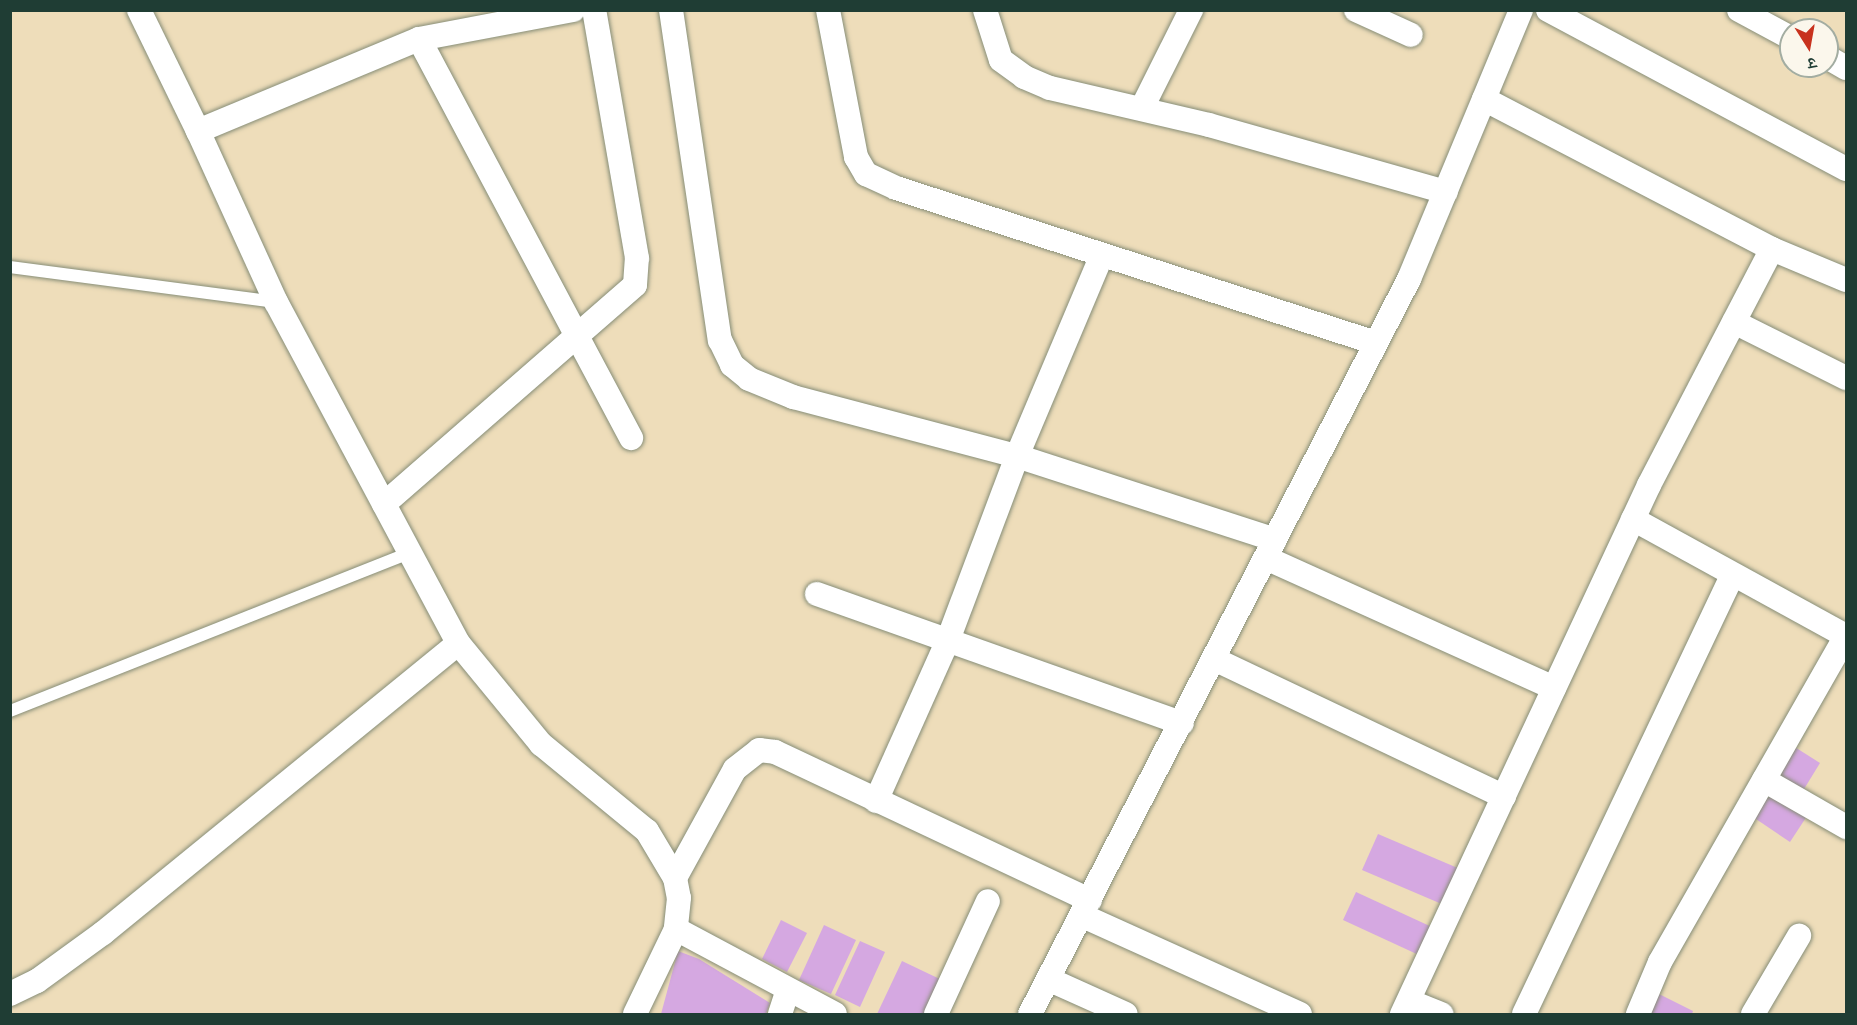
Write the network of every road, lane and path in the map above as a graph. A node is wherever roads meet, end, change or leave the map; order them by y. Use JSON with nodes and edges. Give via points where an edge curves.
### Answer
{"nodes":[{"id":1,"x":139,"y":10,"type":"edge"},
{"id":2,"x":573,"y":10,"type":"edge"},
{"id":3,"x":594,"y":10,"type":"edge"},
{"id":4,"x":671,"y":10,"type":"edge"},
{"id":5,"x":828,"y":10,"type":"edge"},
{"id":6,"x":985,"y":10,"type":"edge"},
{"id":7,"x":1191,"y":10,"type":"edge"},
{"id":8,"x":1356,"y":10,"type":"edge"},
{"id":9,"x":1521,"y":10,"type":"edge"},
{"id":10,"x":1548,"y":10,"type":"edge"},
{"id":11,"x":1739,"y":10,"type":"edge"},
{"id":12,"x":1779,"y":32,"type":"edge"},
{"id":13,"x":1411,"y":34,"type":"dead end"},
{"id":14,"x":419,"y":39,"type":"junction"},
{"id":15,"x":1484,"y":99,"type":"junction"},
{"id":16,"x":1142,"y":108,"type":"junction"},
{"id":17,"x":198,"y":131,"type":"junction"},
{"id":18,"x":1846,"y":170,"type":"edge"},
{"id":19,"x":1446,"y":192,"type":"junction"},
{"id":20,"x":1772,"y":249,"type":"junction"},
{"id":21,"x":1102,"y":255,"type":"junction"},
{"id":22,"x":10,"y":267,"type":"edge"},
{"id":23,"x":1846,"y":280,"type":"edge"},
{"id":24,"x":276,"y":302,"type":"junction"},
{"id":25,"x":1734,"y":322,"type":"junction"},
{"id":26,"x":574,"y":337,"type":"junction"},
{"id":27,"x":1376,"y":344,"type":"junction"},
{"id":28,"x":1846,"y":378,"type":"edge"},
{"id":29,"x":631,"y":438,"type":"dead end"},
{"id":30,"x":1017,"y":456,"type":"junction"},
{"id":31,"x":384,"y":504,"type":"junction"},
{"id":32,"x":1633,"y":519,"type":"junction"},
{"id":33,"x":1270,"y":549,"type":"junction"},
{"id":34,"x":411,"y":552,"type":"junction"},
{"id":35,"x":1732,"y":575,"type":"junction"},
{"id":36,"x":817,"y":594,"type":"dead end"},
{"id":37,"x":1846,"y":636,"type":"edge"},
{"id":38,"x":948,"y":640,"type":"junction"},
{"id":39,"x":459,"y":643,"type":"junction"},
{"id":40,"x":1214,"y":658,"type":"junction"},
{"id":41,"x":1554,"y":688,"type":"junction"},
{"id":42,"x":10,"y":711,"type":"edge"},
{"id":43,"x":1182,"y":723,"type":"junction"},
{"id":44,"x":1764,"y":780,"type":"junction"},
{"id":45,"x":1504,"y":797,"type":"junction"},
{"id":46,"x":876,"y":801,"type":"junction"},
{"id":47,"x":1846,"y":827,"type":"edge"},
{"id":48,"x":675,"y":878,"type":"junction"},
{"id":49,"x":988,"y":901,"type":"dead end"},
{"id":50,"x":1087,"y":908,"type":"junction"},
{"id":51,"x":676,"y":929,"type":"junction"},
{"id":52,"x":1799,"y":936,"type":"dead end"},
{"id":53,"x":1048,"y":979,"type":"junction"},
{"id":54,"x":788,"y":990,"type":"junction"},
{"id":55,"x":10,"y":994,"type":"edge"},
{"id":56,"x":1406,"y":1008,"type":"edge"},
{"id":57,"x":635,"y":1014,"type":"edge"},
{"id":58,"x":780,"y":1014,"type":"edge"},
{"id":59,"x":835,"y":1014,"type":"edge"},
{"id":60,"x":936,"y":1014,"type":"edge"},
{"id":61,"x":1030,"y":1014,"type":"edge"},
{"id":62,"x":1126,"y":1014,"type":"edge"},
{"id":63,"x":1300,"y":1014,"type":"edge"},
{"id":64,"x":1441,"y":1014,"type":"edge"},
{"id":65,"x":1524,"y":1014,"type":"edge"},
{"id":66,"x":1638,"y":1014,"type":"edge"},
{"id":67,"x":1753,"y":1014,"type":"edge"}],
"edges":[{"from":1,"to":17,"type":"street"},
{"from":2,"to":14,"type":"street"},
{"from":3,"to":26,"type":"street","via":[[637,258],[635,285]]},
{"from":4,"to":30,"type":"street","via":[[720,340],[732,365],[749,379],[793,397]]},
{"from":5,"to":21,"type":"street","via":[[856,157],[866,174],[896,189]]},
{"from":6,"to":16,"type":"street","via":[[1001,60],[1024,77],[1050,88]]},
{"from":7,"to":16,"type":"street"},
{"from":8,"to":13,"type":"street"},
{"from":9,"to":15,"type":"street"},
{"from":10,"to":18,"type":"street"},
{"from":11,"to":12,"type":"street"},
{"from":14,"to":17,"type":"street"},
{"from":14,"to":26,"type":"street"},
{"from":15,"to":19,"type":"street"},
{"from":15,"to":20,"type":"street"},
{"from":16,"to":19,"type":"street"},
{"from":17,"to":24,"type":"street"},
{"from":19,"to":27,"type":"street"},
{"from":20,"to":23,"type":"street"},
{"from":20,"to":25,"type":"street"},
{"from":21,"to":27,"type":"street"},
{"from":21,"to":30,"type":"street"},
{"from":22,"to":24,"type":"lane"},
{"from":24,"to":31,"type":"street"},
{"from":25,"to":28,"type":"street"},
{"from":25,"to":32,"type":"street"},
{"from":26,"to":29,"type":"street"},
{"from":26,"to":31,"type":"street"},
{"from":27,"to":33,"type":"street"},
{"from":30,"to":33,"type":"street"},
{"from":30,"to":38,"type":"street"},
{"from":31,"to":34,"type":"street"},
{"from":32,"to":35,"type":"street"},
{"from":32,"to":41,"type":"street"},
{"from":33,"to":40,"type":"street"},
{"from":33,"to":41,"type":"street"},
{"from":34,"to":39,"type":"street"},
{"from":34,"to":42,"type":"lane"},
{"from":35,"to":37,"type":"street"},
{"from":35,"to":65,"type":"street"},
{"from":36,"to":38,"type":"street"},
{"from":37,"to":44,"type":"street"},
{"from":38,"to":43,"type":"street"},
{"from":38,"to":46,"type":"street"},
{"from":39,"to":48,"type":"street","via":[[541,744],[647,831]]},
{"from":39,"to":55,"type":"street","via":[[104,933]]},
{"from":40,"to":43,"type":"street"},
{"from":40,"to":45,"type":"street"},
{"from":41,"to":45,"type":"street"},
{"from":43,"to":50,"type":"street"},
{"from":44,"to":47,"type":"street"},
{"from":44,"to":66,"type":"street","via":[[1660,962]]},
{"from":45,"to":56,"type":"street"},
{"from":46,"to":48,"type":"street","via":[[775,752],[759,750],[735,769]]},
{"from":46,"to":50,"type":"street"},
{"from":48,"to":51,"type":"street","via":[[680,898]]},
{"from":49,"to":60,"type":"street"},
{"from":50,"to":53,"type":"street"},
{"from":50,"to":63,"type":"street"},
{"from":51,"to":54,"type":"street"},
{"from":51,"to":57,"type":"street"},
{"from":52,"to":67,"type":"street"},
{"from":53,"to":61,"type":"street"},
{"from":53,"to":62,"type":"street"},
{"from":54,"to":58,"type":"street"},
{"from":54,"to":59,"type":"street"},
{"from":56,"to":64,"type":"street"}]}
